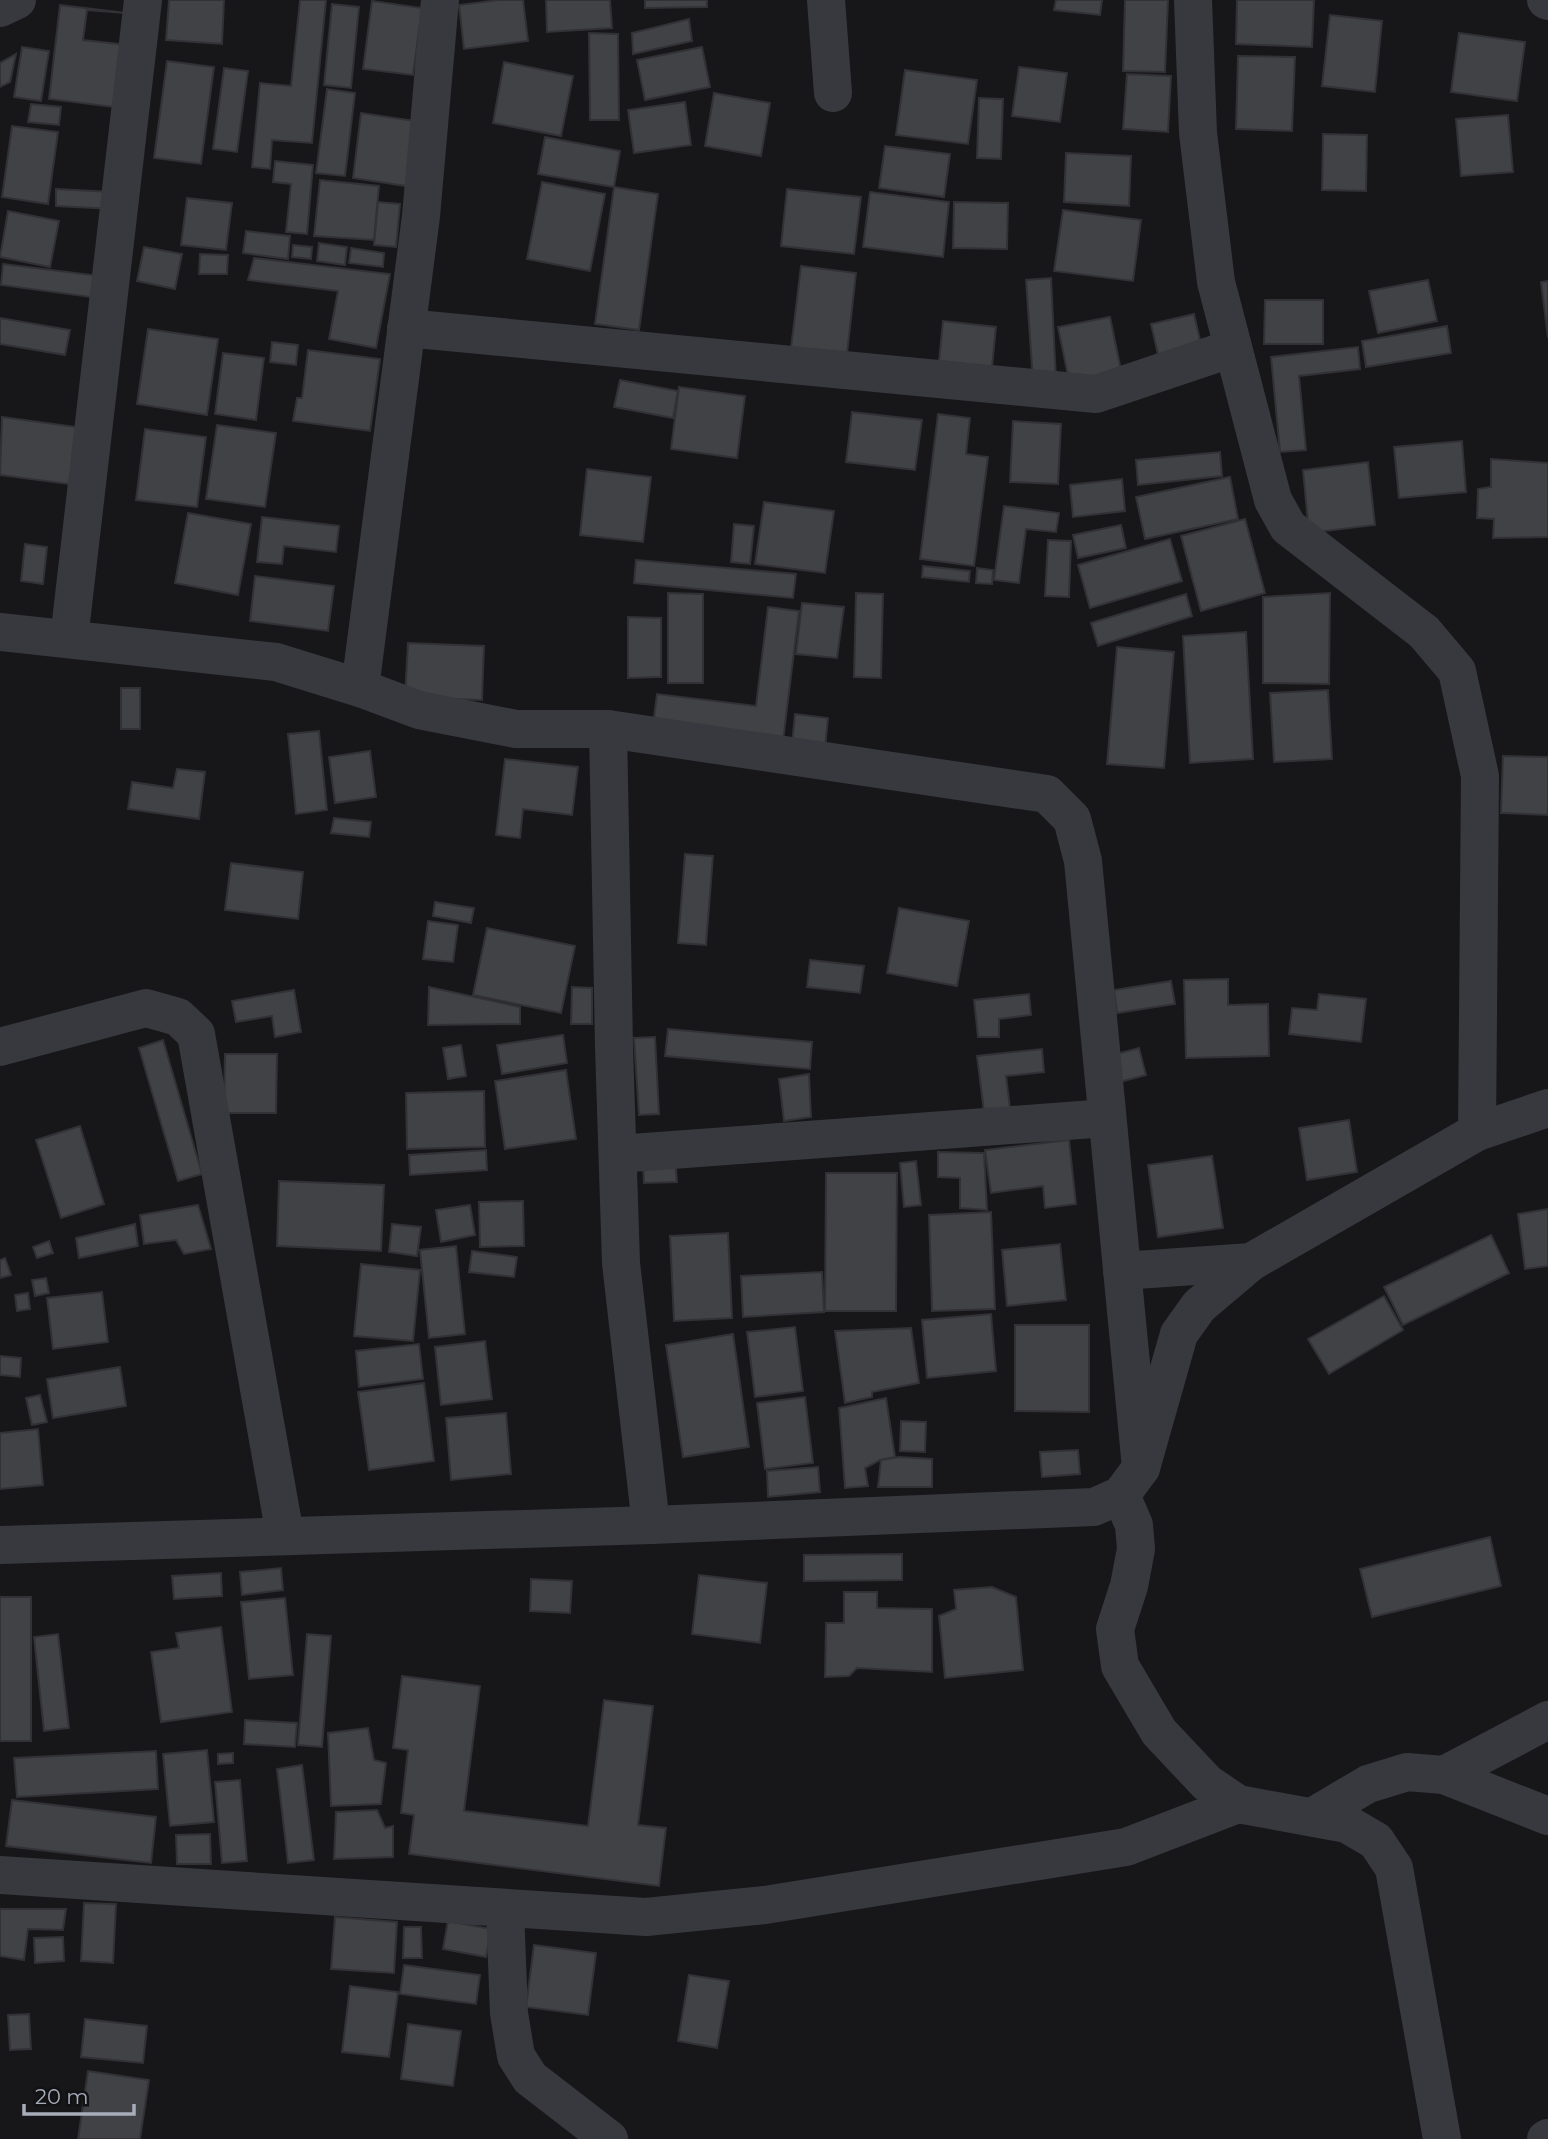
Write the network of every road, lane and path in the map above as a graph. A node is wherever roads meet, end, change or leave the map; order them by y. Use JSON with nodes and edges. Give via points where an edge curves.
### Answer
{"nodes":[{"id":1,"x":17,"y":0,"type":"edge"},
{"id":2,"x":143,"y":0,"type":"edge"},
{"id":3,"x":440,"y":0,"type":"edge"},
{"id":4,"x":826,"y":0,"type":"edge"},
{"id":5,"x":1193,"y":0,"type":"edge"},
{"id":6,"x":0,"y":8,"type":"edge"},
{"id":7,"x":833,"y":93,"type":"dead end"},
{"id":8,"x":406,"y":328,"type":"junction"},
{"id":9,"x":1233,"y":348,"type":"junction"},
{"id":10,"x":0,"y":632,"type":"edge"},
{"id":11,"x":69,"y":639,"type":"junction"},
{"id":12,"x":360,"y":688,"type":"junction"},
{"id":13,"x":608,"y":729,"type":"junction"},
{"id":14,"x":0,"y":1047,"type":"edge"},
{"id":15,"x":1548,"y":1108,"type":"edge"},
{"id":16,"x":1107,"y":1118,"type":"junction"},
{"id":17,"x":1477,"y":1132,"type":"junction"},
{"id":18,"x":618,"y":1154,"type":"junction"},
{"id":19,"x":1251,"y":1262,"type":"junction"},
{"id":20,"x":1122,"y":1270,"type":"junction"},
{"id":21,"x":1131,"y":1481,"type":"junction"},
{"id":22,"x":651,"y":1525,"type":"junction"},
{"id":23,"x":285,"y":1535,"type":"junction"},
{"id":24,"x":0,"y":1545,"type":"edge"},
{"id":25,"x":1548,"y":1720,"type":"edge"},
{"id":26,"x":1444,"y":1774,"type":"junction"},
{"id":27,"x":1238,"y":1804,"type":"junction"},
{"id":28,"x":1548,"y":1816,"type":"edge"},
{"id":29,"x":1312,"y":1817,"type":"junction"},
{"id":30,"x":0,"y":1875,"type":"edge"},
{"id":31,"x":505,"y":1910,"type":"junction"},
{"id":32,"x":609,"y":2139,"type":"edge"},
{"id":33,"x":1442,"y":2139,"type":"edge"}],
"edges":[{"from":1,"to":6,"type":"street"},
{"from":2,"to":11,"type":"street"},
{"from":3,"to":8,"type":"street"},
{"from":4,"to":7,"type":"street"},
{"from":5,"to":9,"type":"street","via":[[1198,133],[1216,282]]},
{"from":8,"to":9,"type":"street","via":[[1096,394]]},
{"from":8,"to":12,"type":"street"},
{"from":9,"to":17,"type":"street","via":[[1273,500],[1287,527],[1424,632],[1457,671],[1480,776]]},
{"from":10,"to":11,"type":"street"},
{"from":11,"to":12,"type":"street","via":[[276,662]]},
{"from":12,"to":13,"type":"street","via":[[419,710],[516,729]]},
{"from":13,"to":16,"type":"street","via":[[1047,794],[1072,819],[1083,861]]},
{"from":13,"to":18,"type":"street"},
{"from":14,"to":23,"type":"street","via":[[146,1008],[178,1017],[196,1034]]},
{"from":15,"to":17,"type":"street"},
{"from":16,"to":18,"type":"street"},
{"from":16,"to":20,"type":"street"},
{"from":17,"to":19,"type":"street"},
{"from":18,"to":22,"type":"street","via":[[621,1263]]},
{"from":19,"to":20,"type":"street"},
{"from":19,"to":21,"type":"street","via":[[1199,1306],[1179,1334]]},
{"from":20,"to":21,"type":"street"},
{"from":21,"to":22,"type":"street","via":[[1094,1507]]},
{"from":21,"to":27,"type":"street","via":[[1136,1549],[1115,1629],[1120,1666],[1159,1732],[1208,1783]]},
{"from":22,"to":23,"type":"street"},
{"from":23,"to":24,"type":"street"},
{"from":25,"to":26,"type":"street"},
{"from":26,"to":28,"type":"street"},
{"from":26,"to":29,"type":"street","via":[[1407,1772],[1368,1784]]},
{"from":27,"to":29,"type":"street"},
{"from":27,"to":31,"type":"street","via":[[1126,1847],[765,1905],[646,1917]]},
{"from":29,"to":33,"type":"street","via":[[1347,1824],[1376,1841],[1394,1868]]},
{"from":30,"to":31,"type":"street"},
{"from":31,"to":32,"type":"street","via":[[509,2013],[516,2056],[530,2078]]}]}
